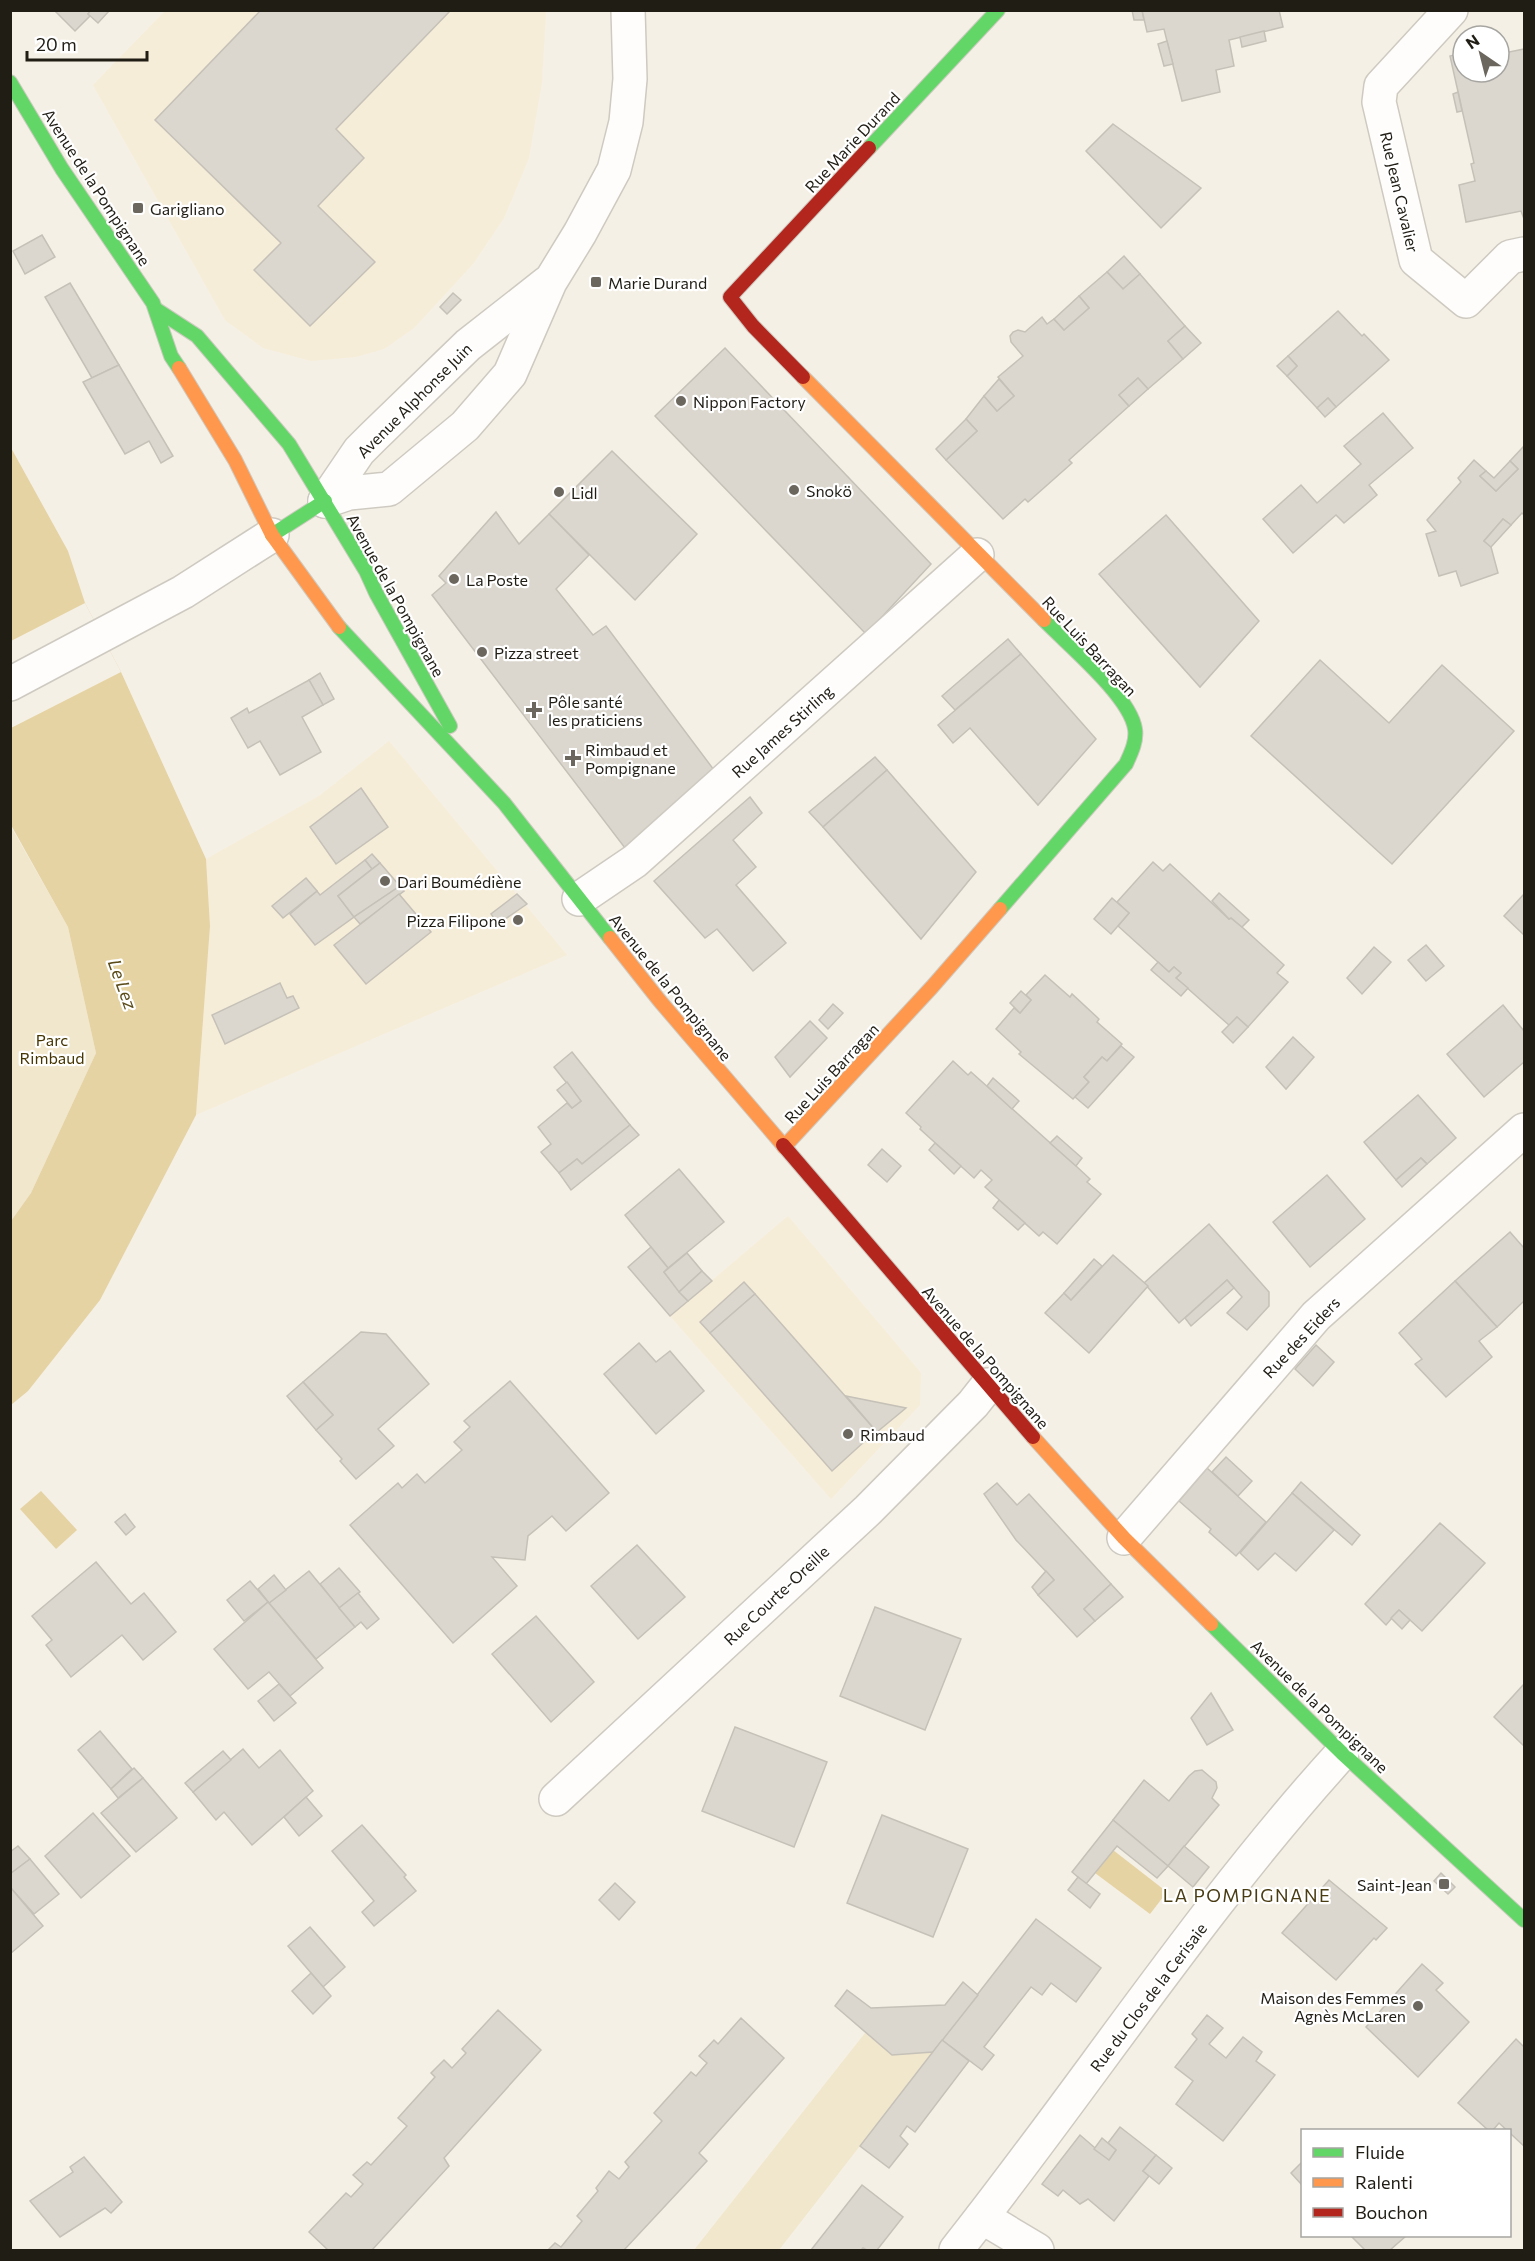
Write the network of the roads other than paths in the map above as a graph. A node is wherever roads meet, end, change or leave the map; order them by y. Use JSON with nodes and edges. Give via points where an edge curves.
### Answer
{"nodes":[{"id":1,"x":628,"y":10,"type":"edge"},
{"id":2,"x":999,"y":10,"type":"edge"},
{"id":3,"x":1450,"y":10,"type":"edge"},
{"id":4,"x":10,"y":82,"type":"edge"},
{"id":5,"x":1524,"y":254,"type":"edge"},
{"id":6,"x":550,"y":282,"type":"junction"},
{"id":7,"x":730,"y":297,"type":"joint"},
{"id":8,"x":157,"y":310,"type":"junction"},
{"id":9,"x":325,"y":501,"type":"junction"},
{"id":10,"x":272,"y":535,"type":"junction"},
{"id":11,"x":977,"y":555,"type":"junction"},
{"id":12,"x":10,"y":684,"type":"edge"},
{"id":13,"x":473,"y":768,"type":"junction"},
{"id":14,"x":579,"y":899,"type":"junction"},
{"id":15,"x":1524,"y":1131,"type":"edge"},
{"id":16,"x":783,"y":1147,"type":"junction"},
{"id":17,"x":988,"y":1385,"type":"junction"},
{"id":18,"x":1124,"y":1538,"type":"junction"},
{"id":19,"x":1342,"y":1753,"type":"junction"},
{"id":20,"x":556,"y":1799,"type":"dead end"},
{"id":21,"x":1524,"y":1920,"type":"edge"},
{"id":22,"x":982,"y":2217,"type":"junction"},
{"id":23,"x":956,"y":2250,"type":"edge"},
{"id":24,"x":1037,"y":2250,"type":"edge"}],
"edges":[{"from":1,"to":6,"type":"street","name":"Avenue Alphonse Juin","via":[[630,79],[626,122],[614,170]]},
{"from":2,"to":7,"type":"main road","name":"Rue Marie Durand"},
{"from":3,"to":5,"type":"street","name":"Rue Jean Cavalier","via":[[1381,86],[1379,102],[1416,260],[1466,301],[1510,256]]},
{"from":4,"to":8,"type":"main road","name":"Avenue de la Pompignane","via":[[62,169]]},
{"from":6,"to":9,"type":"street","name":"Avenue Alphonse Juin","via":[[468,345],[373,437]]},
{"from":6,"to":9,"type":"street","name":"Avenue Alphonse Juin","via":[[510,374],[465,426],[389,489],[349,493]]},
{"from":7,"to":11,"type":"main road","name":"Rue Luis Barragan","via":[[753,326]]},
{"from":8,"to":9,"type":"main road","name":"Avenue de la Pompignane","via":[[197,336],[289,444]]},
{"from":8,"to":10,"type":"main road","name":"Avenue de la Pompignane","via":[[171,356],[235,460]]},
{"from":9,"to":10,"type":"main road"},
{"from":9,"to":13,"type":"main road","name":"Avenue de la Pompignane"},
{"from":10,"to":12,"type":"street","via":[[183,592]]},
{"from":10,"to":13,"type":"main road","name":"Avenue de la Pompignane","via":[[332,620]]},
{"from":11,"to":14,"type":"street","name":"Rue James Stirling","via":[[635,861]]},
{"from":11,"to":16,"type":"main road","name":"Rue Luis Barragan","via":[[1119,696],[1135,722],[1135,746],[1126,764],[932,987]]},
{"from":13,"to":14,"type":"main road","name":"Avenue de la Pompignane"},
{"from":14,"to":16,"type":"main road","name":"Avenue de la Pompignane"},
{"from":15,"to":18,"type":"street","name":"Rue des Eiders","via":[[1316,1316]]},
{"from":16,"to":17,"type":"main road","name":"Avenue de la Pompignane"},
{"from":17,"to":18,"type":"main road","name":"Avenue de la Pompignane"},
{"from":17,"to":20,"type":"street","name":"Rue Courte-Oreille","via":[[874,1504]]},
{"from":18,"to":19,"type":"main road","name":"Avenue de la Pompignane"},
{"from":19,"to":21,"type":"main road","name":"Avenue de la Pompignane"},
{"from":19,"to":22,"type":"street","name":"Rue du Clos de la Cerisaie","via":[[1202,1924]]},
{"from":22,"to":23,"type":"street","name":"Rue du Clos de la Cerisaie"},
{"from":22,"to":24,"type":"street"}]}
